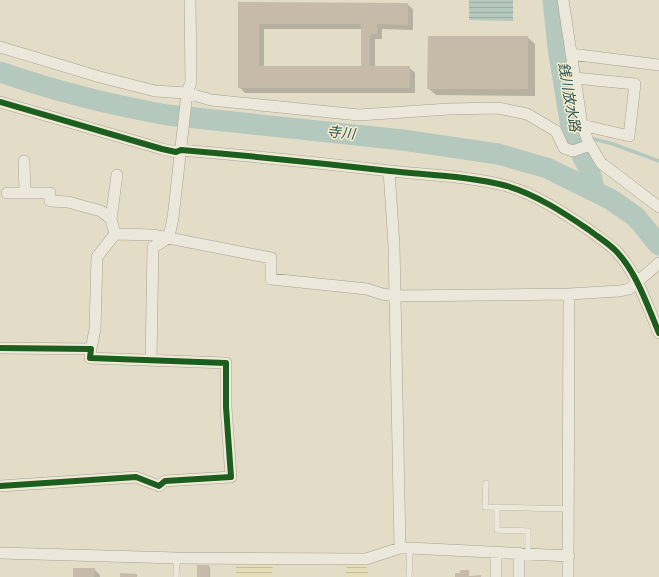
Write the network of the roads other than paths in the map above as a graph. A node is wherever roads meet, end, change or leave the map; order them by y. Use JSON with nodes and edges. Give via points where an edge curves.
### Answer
{"nodes":[{"id":1,"x":190,"y":0,"type":"edge"},
{"id":2,"x":563,"y":0,"type":"edge"},
{"id":3,"x":0,"y":47,"type":"edge"},
{"id":4,"x":570,"y":54,"type":"junction"},
{"id":5,"x":659,"y":66,"type":"edge"},
{"id":6,"x":575,"y":78,"type":"junction"},
{"id":7,"x":187,"y":96,"type":"junction"},
{"id":8,"x":0,"y":102,"type":"edge"},
{"id":9,"x":586,"y":136,"type":"junction"},
{"id":10,"x":182,"y":146,"type":"junction"},
{"id":11,"x":24,"y":162,"type":"dead end"},
{"id":12,"x":389,"y":171,"type":"junction"},
{"id":13,"x":117,"y":175,"type":"dead end"},
{"id":14,"x":25,"y":193,"type":"junction"},
{"id":15,"x":7,"y":194,"type":"dead end"},
{"id":16,"x":659,"y":207,"type":"edge"},
{"id":17,"x":111,"y":219,"type":"junction"},
{"id":18,"x":115,"y":234,"type":"junction"},
{"id":19,"x":169,"y":238,"type":"junction"},
{"id":20,"x":659,"y":263,"type":"edge"},
{"id":21,"x":640,"y":279,"type":"junction"},
{"id":22,"x":569,"y":294,"type":"junction"},
{"id":23,"x":395,"y":296,"type":"junction"},
{"id":24,"x":659,"y":333,"type":"edge"},
{"id":25,"x":0,"y":348,"type":"edge"},
{"id":26,"x":90,"y":349,"type":"junction"},
{"id":27,"x":151,"y":361,"type":"junction"},
{"id":28,"x":486,"y":484,"type":"dead end"},
{"id":29,"x":0,"y":486,"type":"edge"},
{"id":30,"x":497,"y":507,"type":"junction"},
{"id":31,"x":569,"y":508,"type":"junction"},
{"id":32,"x":405,"y":548,"type":"junction"},
{"id":33,"x":496,"y":552,"type":"junction"},
{"id":34,"x":523,"y":553,"type":"junction"},
{"id":35,"x":0,"y":554,"type":"edge"},
{"id":36,"x":569,"y":556,"type":"junction"},
{"id":37,"x":177,"y":558,"type":"junction"},
{"id":38,"x":176,"y":577,"type":"edge"},
{"id":39,"x":409,"y":577,"type":"edge"},
{"id":40,"x":496,"y":577,"type":"edge"},
{"id":41,"x":519,"y":577,"type":"edge"},
{"id":42,"x":568,"y":577,"type":"edge"}],
"edges":[{"from":1,"to":7,"type":"street","via":[[191,82]]},
{"from":2,"to":4,"type":"street"},
{"from":3,"to":7,"type":"street","via":[[100,77]]},
{"from":4,"to":5,"type":"street"},
{"from":4,"to":6,"type":"street"},
{"from":6,"to":9,"type":"street"},
{"from":6,"to":9,"type":"street","via":[[635,84],[629,136]]},
{"from":7,"to":9,"type":"street","via":[[359,115],[498,108],[527,114],[556,131],[564,148],[573,151]]},
{"from":7,"to":10,"type":"street"},
{"from":8,"to":10,"type":"street","via":[[162,149],[176,152]]},
{"from":9,"to":16,"type":"street","via":[[601,163]]},
{"from":10,"to":12,"type":"street"},
{"from":10,"to":19,"type":"street"},
{"from":11,"to":14,"type":"street"},
{"from":12,"to":21,"type":"street","via":[[472,179],[507,187],[540,199],[608,244]]},
{"from":12,"to":23,"type":"street"},
{"from":13,"to":17,"type":"street"},
{"from":14,"to":15,"type":"street"},
{"from":14,"to":17,"type":"street","via":[[50,193],[50,201],[68,202],[101,211]]},
{"from":17,"to":18,"type":"street"},
{"from":18,"to":19,"type":"street"},
{"from":18,"to":26,"type":"street","via":[[97,257],[95,329]]},
{"from":19,"to":23,"type":"street","via":[[271,258],[272,279],[367,289]]},
{"from":19,"to":27,"type":"street","via":[[153,247]]},
{"from":20,"to":21,"type":"street"},
{"from":21,"to":22,"type":"street","via":[[628,289],[620,291]]},
{"from":21,"to":24,"type":"street"},
{"from":22,"to":23,"type":"street"},
{"from":22,"to":31,"type":"street"},
{"from":23,"to":32,"type":"street"},
{"from":25,"to":26,"type":"street"},
{"from":26,"to":27,"type":"street","via":[[90,358]]},
{"from":27,"to":29,"type":"street","via":[[226,363],[231,477],[165,481],[159,486],[136,477]]},
{"from":28,"to":30,"type":"lane","via":[[486,507]]},
{"from":30,"to":31,"type":"lane"},
{"from":30,"to":34,"type":"lane","via":[[497,530],[528,531]]},
{"from":31,"to":36,"type":"street"},
{"from":32,"to":33,"type":"street"},
{"from":32,"to":37,"type":"street","via":[[366,559]]},
{"from":32,"to":39,"type":"lane"},
{"from":33,"to":34,"type":"street"},
{"from":33,"to":40,"type":"street"},
{"from":34,"to":36,"type":"street"},
{"from":34,"to":41,"type":"street"},
{"from":35,"to":37,"type":"street"},
{"from":36,"to":42,"type":"street"},
{"from":37,"to":38,"type":"lane"}]}
